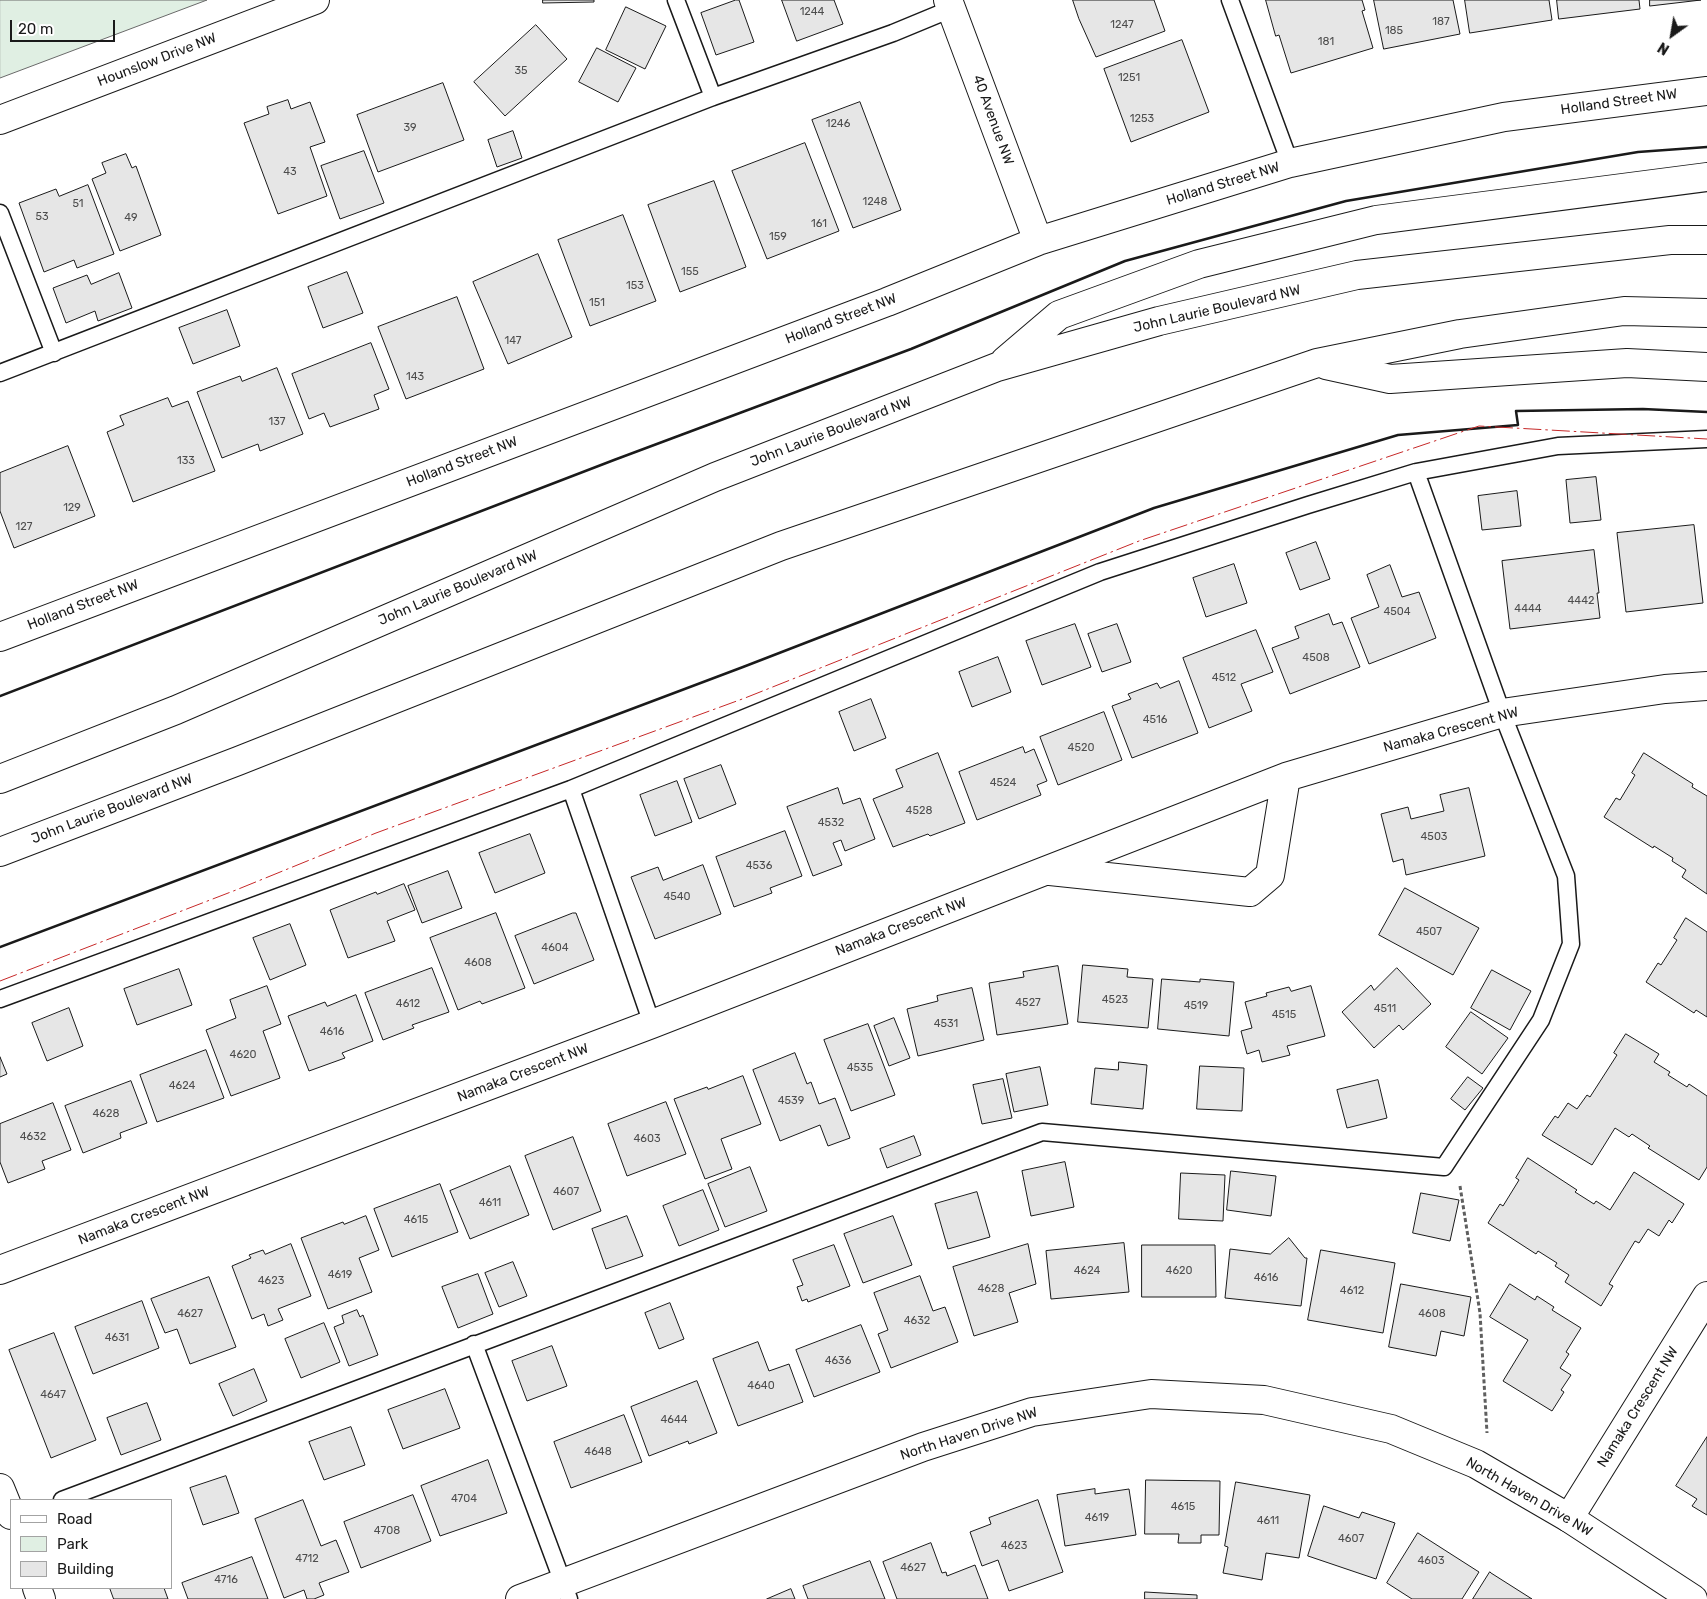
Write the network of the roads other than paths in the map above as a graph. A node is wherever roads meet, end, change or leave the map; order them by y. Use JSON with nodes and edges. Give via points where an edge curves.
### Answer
{"nodes":[{"id":1,"x":315,"y":0,"type":"edge"},
{"id":2,"x":676,"y":0,"type":"edge"},
{"id":3,"x":1230,"y":0,"type":"edge"},
{"id":4,"x":950,"y":4,"type":"edge"},
{"id":5,"x":1707,"y":91,"type":"edge"},
{"id":6,"x":713,"y":96,"type":"junction"},
{"id":7,"x":0,"y":120,"type":"edge"},
{"id":8,"x":1290,"y":162,"type":"junction"},
{"id":9,"x":1707,"y":177,"type":"edge"},
{"id":10,"x":0,"y":213,"type":"edge"},
{"id":11,"x":1707,"y":240,"type":"edge"},
{"id":12,"x":1038,"y":241,"type":"junction"},
{"id":13,"x":1707,"y":313,"type":"edge"},
{"id":14,"x":54,"y":353,"type":"junction"},
{"id":15,"x":1317,"y":363,"type":"junction"},
{"id":16,"x":997,"y":367,"type":"junction"},
{"id":17,"x":1707,"y":367,"type":"edge"},
{"id":18,"x":0,"y":374,"type":"edge"},
{"id":19,"x":1707,"y":439,"type":"edge"},
{"id":20,"x":1416,"y":472,"type":"junction"},
{"id":21,"x":0,"y":637,"type":"edge"},
{"id":22,"x":1707,"y":686,"type":"edge"},
{"id":23,"x":1502,"y":713,"type":"junction"},
{"id":24,"x":1286,"y":777,"type":"junction"},
{"id":25,"x":0,"y":779,"type":"edge"},
{"id":26,"x":571,"y":789,"type":"junction"},
{"id":27,"x":0,"y":852,"type":"edge"},
{"id":28,"x":1044,"y":870,"type":"junction"},
{"id":29,"x":0,"y":998,"type":"edge"},
{"id":30,"x":652,"y":1024,"type":"junction"},
{"id":31,"x":0,"y":1270,"type":"edge"},
{"id":32,"x":1703,"y":1311,"type":"edge"},
{"id":33,"x":474,"y":1344,"type":"junction"},
{"id":34,"x":0,"y":1488,"type":"edge"},
{"id":35,"x":65,"y":1499,"type":"edge"},
{"id":36,"x":10,"y":1513,"type":"edge"},
{"id":37,"x":1569,"y":1518,"type":"junction"},
{"id":38,"x":566,"y":1591,"type":"edge"},
{"id":39,"x":520,"y":1599,"type":"edge"},
{"id":40,"x":1693,"y":1599,"type":"edge"}],
"edges":[{"from":1,"to":7,"type":"street","name":"Hounslow Drive NW"},
{"from":2,"to":6,"type":"lane"},
{"from":3,"to":8,"type":"lane"},
{"from":4,"to":6,"type":"lane","via":[[893,33]]},
{"from":4,"to":12,"type":"street","name":"40 Avenue NW"},
{"from":5,"to":8,"type":"street","name":"Holland Street NW","via":[[1504,117]]},
{"from":6,"to":14,"type":"lane"},
{"from":8,"to":12,"type":"street","name":"Holland Street NW"},
{"from":9,"to":16,"type":"street","via":[[1376,220],[1199,264],[1059,315]]},
{"from":10,"to":14,"type":"lane"},
{"from":11,"to":16,"type":"street","name":"John Laurie Boulevard NW","via":[[1670,240],[1357,275],[1159,321]]},
{"from":12,"to":21,"type":"street","name":"Holland Street NW","via":[[878,305]]},
{"from":13,"to":15,"type":"street","name":"John Laurie Boulevard NW","via":[[1624,311],[1460,334]]},
{"from":14,"to":18,"type":"lane"},
{"from":15,"to":17,"type":"street","via":[[1390,379],[1627,362]]},
{"from":15,"to":27,"type":"street","name":"John Laurie Boulevard NW","via":[[781,546]]},
{"from":16,"to":25,"type":"street","name":"John Laurie Boulevard NW","via":[[715,477],[176,710]]},
{"from":19,"to":20,"type":"lane","via":[[1558,446]]},
{"from":20,"to":23,"type":"lane"},
{"from":20,"to":26,"type":"lane","via":[[1100,572]]},
{"from":22,"to":23,"type":"street","name":"Namaka Crescent NW","via":[[1665,689]]},
{"from":23,"to":24,"type":"street","name":"Namaka Crescent NW"},
{"from":23,"to":33,"type":"lane","via":[[1566,876],[1572,944],[1540,1020],[1444,1167],[1042,1132]]},
{"from":24,"to":28,"type":"street","name":"Namaka Crescent NW"},
{"from":24,"to":28,"type":"street","name":"Namaka Crescent NW","via":[[1270,875],[1250,892]]},
{"from":26,"to":29,"type":"lane"},
{"from":26,"to":30,"type":"lane"},
{"from":28,"to":30,"type":"street","name":"Namaka Crescent NW"},
{"from":30,"to":31,"type":"street","name":"Namaka Crescent NW"},
{"from":32,"to":37,"type":"street","name":"Namaka Crescent NW"},
{"from":33,"to":35,"type":"lane"},
{"from":33,"to":38,"type":"lane"},
{"from":34,"to":36,"type":"street"},
{"from":37,"to":38,"type":"street","name":"North Haven Drive NW","via":[[1476,1464],[1391,1429],[1264,1400],[1151,1394],[1032,1412],[923,1448]]},
{"from":37,"to":40,"type":"street","name":"North Haven Drive NW"},
{"from":38,"to":39,"type":"street","name":"North Haven Drive NW"}]}
